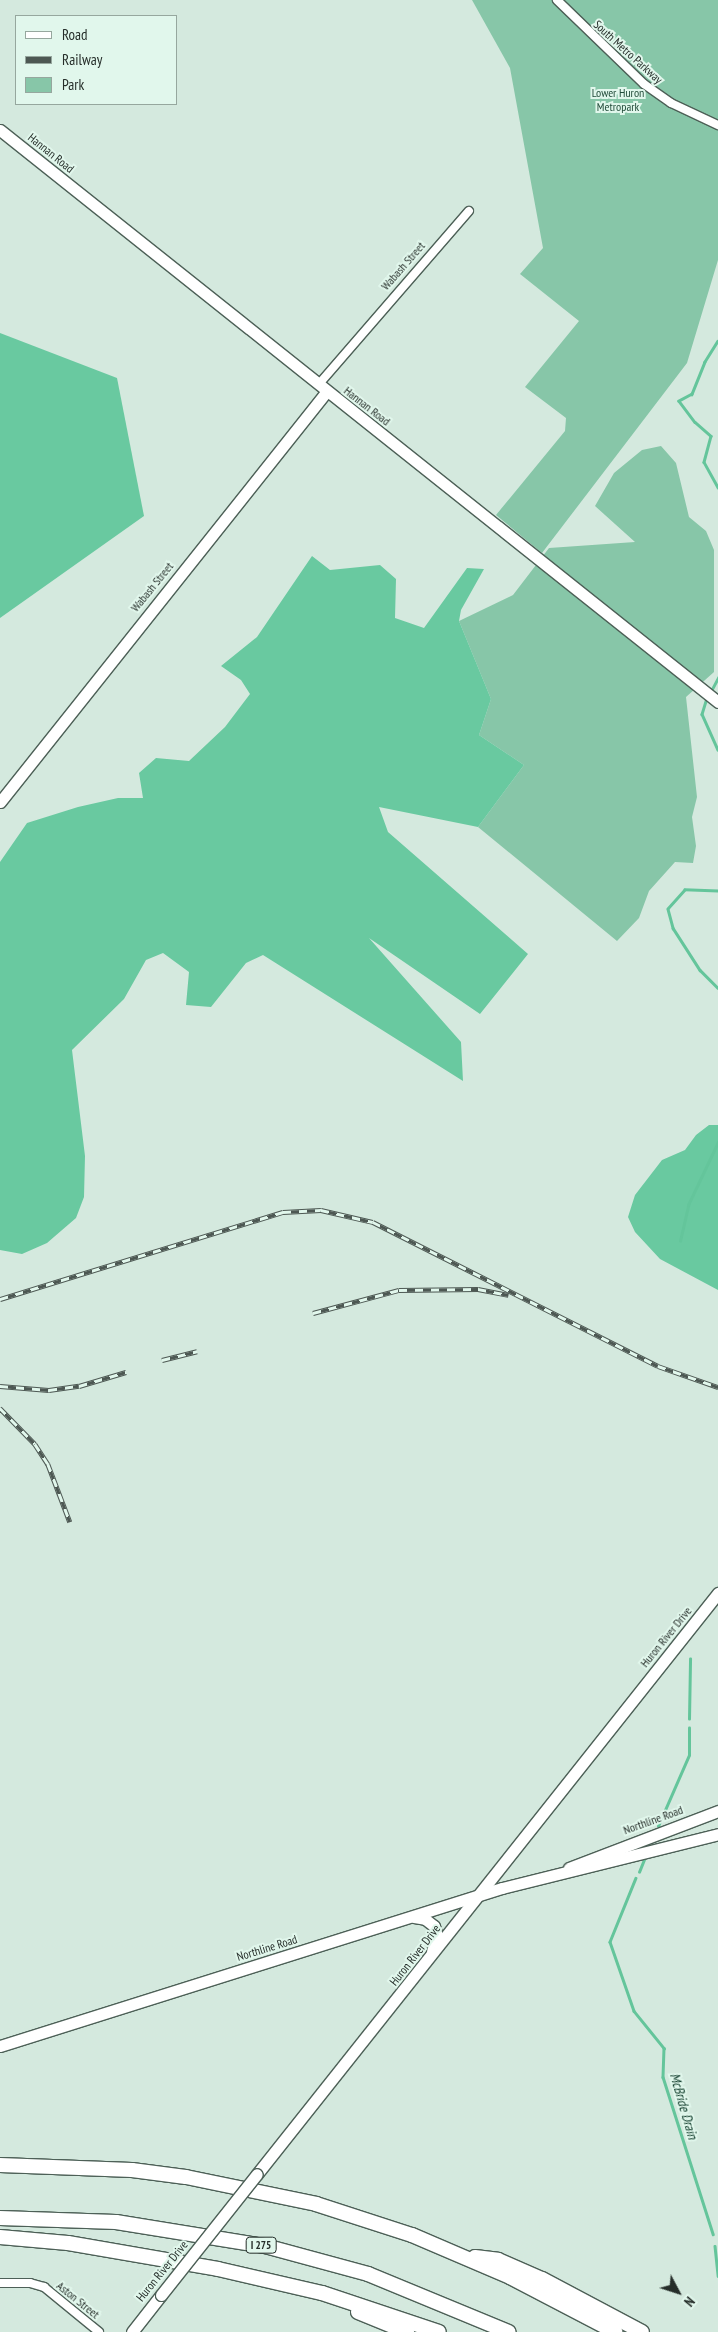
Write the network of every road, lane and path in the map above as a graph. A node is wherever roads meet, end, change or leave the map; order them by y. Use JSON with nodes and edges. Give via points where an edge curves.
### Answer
{"nodes":[{"id":1,"x":556,"y":0,"type":"edge"},
{"id":2,"x":718,"y":125,"type":"edge"},
{"id":3,"x":0,"y":130,"type":"edge"},
{"id":4,"x":469,"y":211,"type":"dead end"},
{"id":5,"x":323,"y":388,"type":"junction"},
{"id":6,"x":718,"y":702,"type":"edge"},
{"id":7,"x":0,"y":802,"type":"edge"},
{"id":8,"x":718,"y":1593,"type":"edge"},
{"id":9,"x":718,"y":1812,"type":"edge"},
{"id":10,"x":718,"y":1834,"type":"edge"},
{"id":11,"x":543,"y":1880,"type":"junction"},
{"id":12,"x":478,"y":1896,"type":"junction"},
{"id":13,"x":412,"y":1917,"type":"junction"},
{"id":14,"x":431,"y":1957,"type":"junction"},
{"id":15,"x":0,"y":2046,"type":"edge"},
{"id":16,"x":0,"y":2165,"type":"edge"},
{"id":17,"x":0,"y":2218,"type":"edge"},
{"id":18,"x":0,"y":2237,"type":"edge"},
{"id":19,"x":460,"y":2256,"type":"junction"},
{"id":20,"x":258,"y":2278,"type":"junction"},
{"id":21,"x":0,"y":2283,"type":"edge"},
{"id":22,"x":99,"y":2332,"type":"edge"},
{"id":23,"x":132,"y":2332,"type":"edge"},
{"id":24,"x":407,"y":2332,"type":"edge"},
{"id":25,"x":439,"y":2332,"type":"edge"},
{"id":26,"x":509,"y":2332,"type":"edge"},
{"id":27,"x":615,"y":2332,"type":"edge"},
{"id":28,"x":642,"y":2332,"type":"edge"}],
"edges":[{"from":1,"to":2,"type":"street","name":"South Metro Parkway","via":[[644,84],[672,103]]},
{"from":3,"to":5,"type":"street","name":"Hannan Road"},
{"from":4,"to":5,"type":"street","name":"Wabash Street"},
{"from":5,"to":6,"type":"street","name":"Hannan Road"},
{"from":5,"to":7,"type":"street","name":"Wabash Street"},
{"from":8,"to":12,"type":"street","name":"Huron River Drive"},
{"from":9,"to":11,"type":"street","name":"Northline Road","via":[[595,1856]]},
{"from":10,"to":11,"type":"street","name":"Northline Road"},
{"from":11,"to":12,"type":"street","name":"Northline Road"},
{"from":12,"to":13,"type":"street","name":"Northline Road"},
{"from":12,"to":14,"type":"street","name":"Huron River Drive"},
{"from":13,"to":14,"type":"street","via":[[425,1919],[435,1928],[437,1936]]},
{"from":13,"to":15,"type":"street","name":"Northline Road"},
{"from":14,"to":23,"type":"street","name":"Huron River Drive","bridge":true},
{"from":16,"to":19,"type":"highway","via":[[96,2167],[186,2177],[316,2204],[412,2234]]},
{"from":17,"to":26,"type":"highway","number":"I 275","via":[[133,2224],[265,2246],[368,2274]]},
{"from":18,"to":20,"type":"highway","via":[[107,2249]]},
{"from":19,"to":27,"type":"highway","via":[[554,2299]]},
{"from":19,"to":28,"type":"highway","via":[[498,2260]]},
{"from":20,"to":24,"type":"highway","via":[[277,2288],[339,2306]]},
{"from":20,"to":25,"type":"highway","via":[[377,2309]]},
{"from":21,"to":22,"type":"street","name":"Aston Street","via":[[44,2287]]}]}
